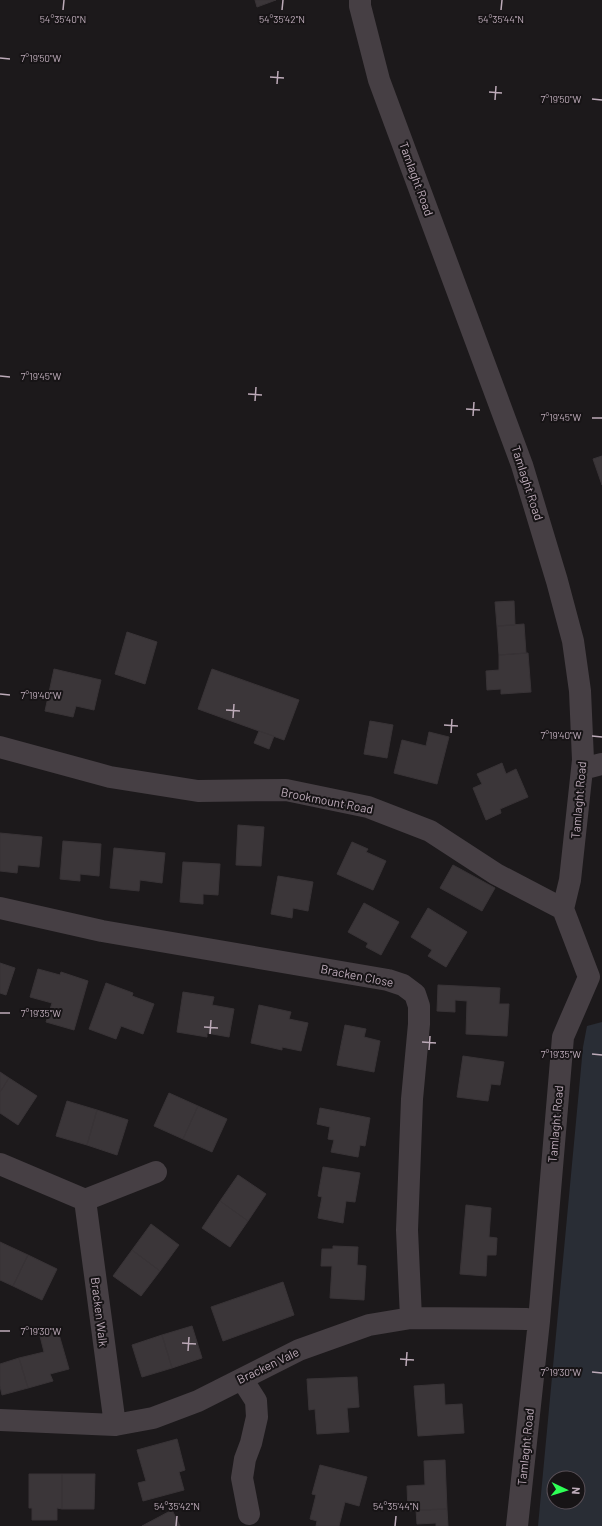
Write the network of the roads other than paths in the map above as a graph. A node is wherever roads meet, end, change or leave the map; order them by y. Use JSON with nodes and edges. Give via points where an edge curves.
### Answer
{"nodes":[{"id":1,"x":360,"y":0,"type":"edge"},
{"id":2,"x":0,"y":747,"type":"edge"},
{"id":3,"x":592,"y":767,"type":"edge"},
{"id":4,"x":0,"y":908,"type":"edge"},
{"id":5,"x":562,"y":909,"type":"junction"},
{"id":6,"x":595,"y":978,"type":"edge"},
{"id":7,"x":0,"y":1164,"type":"edge"},
{"id":8,"x":156,"y":1172,"type":"dead end"},
{"id":9,"x":85,"y":1200,"type":"junction"},
{"id":10,"x":411,"y":1318,"type":"junction"},
{"id":11,"x":539,"y":1321,"type":"junction"},
{"id":12,"x":242,"y":1379,"type":"junction"},
{"id":13,"x":1,"y":1423,"type":"edge"},
{"id":14,"x":114,"y":1425,"type":"junction"},
{"id":15,"x":249,"y":1514,"type":"dead end"},
{"id":16,"x":517,"y":1526,"type":"edge"}],
"edges":[{"from":1,"to":3,"type":"street","name":"Tamlaght Road","via":[[379,80],[522,465],[557,580],[572,641],[580,691],[583,760]]},
{"from":2,"to":5,"type":"street","name":"Brookmount Road","via":[[110,777],[198,791],[286,790],[368,807],[430,831],[496,874]]},
{"from":3,"to":5,"type":"street","name":"Tamlaght Road"},
{"from":4,"to":10,"type":"street","name":"Bracken Close","via":[[102,932],[388,980],[403,985],[414,994],[419,1006],[419,1024],[412,1099],[407,1230]]},
{"from":5,"to":6,"type":"street","name":"Tamlaght Road"},
{"from":6,"to":11,"type":"street","name":"Tamlaght Road","via":[[563,1037]]},
{"from":7,"to":9,"type":"street"},
{"from":8,"to":9,"type":"street"},
{"from":9,"to":14,"type":"street","name":"Bracken Walk"},
{"from":10,"to":11,"type":"street","name":"Bracken Vale"},
{"from":10,"to":12,"type":"street","name":"Bracken Vale","via":[[369,1325],[299,1350]]},
{"from":11,"to":16,"type":"street","name":"Tamlaght Road"},
{"from":12,"to":14,"type":"street","name":"Bracken Vale","via":[[153,1418]]},
{"from":12,"to":15,"type":"street","via":[[256,1401],[257,1417],[242,1478]]},
{"from":13,"to":14,"type":"street","name":"Bracken Vale"}]}
